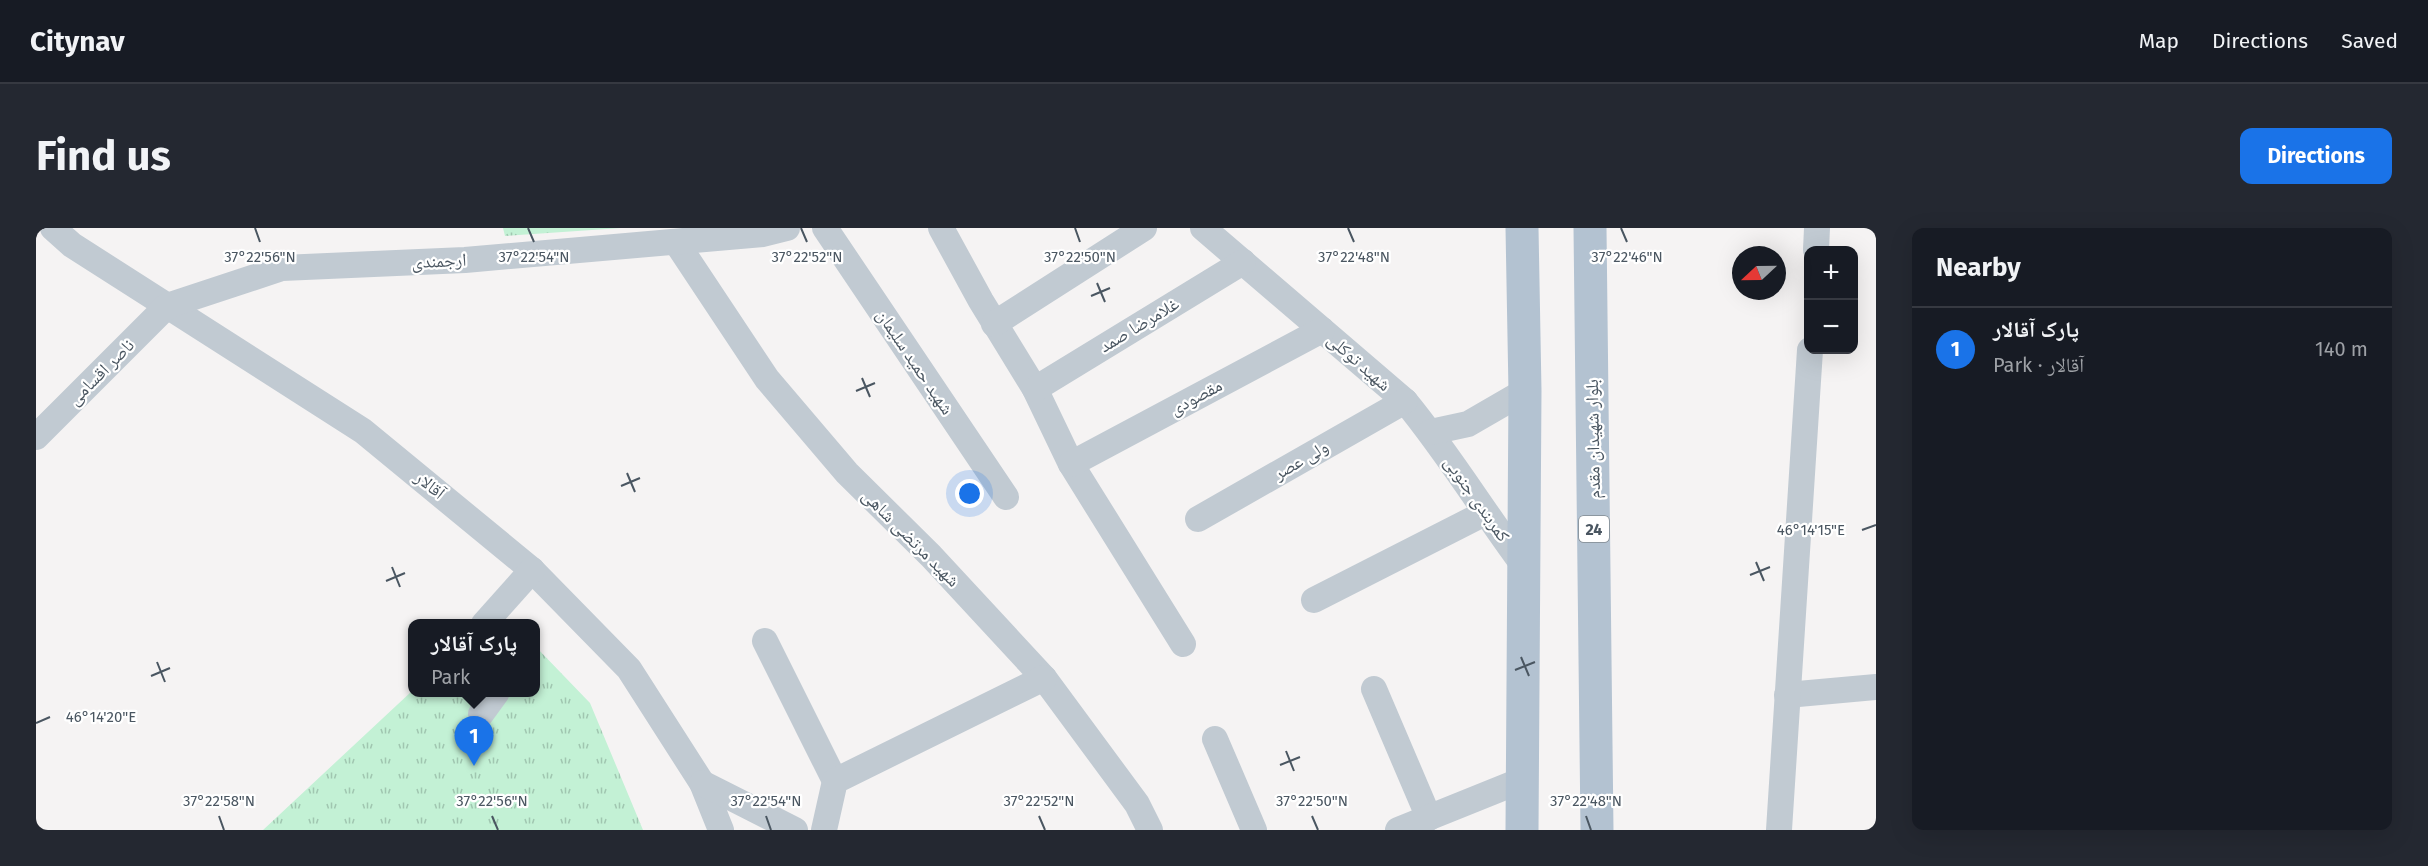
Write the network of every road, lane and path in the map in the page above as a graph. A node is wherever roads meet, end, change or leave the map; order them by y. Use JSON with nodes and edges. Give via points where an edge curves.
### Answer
{"nodes":[{"id":1,"x":53,"y":228,"type":"edge"},
{"id":2,"x":787,"y":228,"type":"edge"},
{"id":3,"x":825,"y":228,"type":"edge"},
{"id":4,"x":941,"y":228,"type":"edge"},
{"id":5,"x":1144,"y":228,"type":"edge"},
{"id":6,"x":1203,"y":228,"type":"edge"},
{"id":7,"x":1522,"y":228,"type":"edge"},
{"id":8,"x":1590,"y":228,"type":"edge"},
{"id":9,"x":1817,"y":228,"type":"edge"},
{"id":10,"x":676,"y":242,"type":"junction"},
{"id":11,"x":1816,"y":246,"type":"edge"},
{"id":12,"x":1243,"y":262,"type":"junction"},
{"id":13,"x":167,"y":306,"type":"junction"},
{"id":14,"x":994,"y":324,"type":"junction"},
{"id":15,"x":1322,"y":330,"type":"junction"},
{"id":16,"x":1810,"y":354,"type":"edge"},
{"id":17,"x":1035,"y":389,"type":"junction"},
{"id":18,"x":1525,"y":391,"type":"junction"},
{"id":19,"x":1405,"y":401,"type":"junction"},
{"id":20,"x":1431,"y":432,"type":"junction"},
{"id":21,"x":36,"y":438,"type":"edge"},
{"id":22,"x":1071,"y":464,"type":"junction"},
{"id":23,"x":1006,"y":497,"type":"dead end"},
{"id":24,"x":1485,"y":513,"type":"junction"},
{"id":25,"x":1198,"y":519,"type":"dead end"},
{"id":26,"x":1524,"y":566,"type":"junction"},
{"id":27,"x":532,"y":570,"type":"junction"},
{"id":28,"x":1314,"y":600,"type":"dead end"},
{"id":29,"x":488,"y":619,"type":"edge"},
{"id":30,"x":765,"y":641,"type":"dead end"},
{"id":31,"x":1183,"y":644,"type":"dead end"},
{"id":32,"x":1044,"y":678,"type":"junction"},
{"id":33,"x":1876,"y":687,"type":"edge"},
{"id":34,"x":1374,"y":689,"type":"dead end"},
{"id":35,"x":1788,"y":694,"type":"junction"},
{"id":36,"x":494,"y":697,"type":"edge"},
{"id":37,"x":481,"y":714,"type":"dead end"},
{"id":38,"x":1215,"y":739,"type":"dead end"},
{"id":39,"x":1522,"y":780,"type":"junction"},
{"id":40,"x":835,"y":781,"type":"junction"},
{"id":41,"x":702,"y":783,"type":"junction"},
{"id":42,"x":1430,"y":818,"type":"junction"},
{"id":43,"x":720,"y":830,"type":"edge"},
{"id":44,"x":795,"y":830,"type":"edge"},
{"id":45,"x":824,"y":830,"type":"edge"},
{"id":46,"x":1150,"y":830,"type":"edge"},
{"id":47,"x":1254,"y":830,"type":"edge"},
{"id":48,"x":1398,"y":830,"type":"edge"},
{"id":49,"x":1521,"y":830,"type":"edge"},
{"id":50,"x":1597,"y":830,"type":"edge"},
{"id":51,"x":1779,"y":830,"type":"edge"}],
"edges":[{"from":1,"to":13,"type":"street","name":"آقالار","via":[[72,245]]},
{"from":2,"to":10,"type":"street","name":"ارجمندی"},
{"from":3,"to":23,"type":"street","name":"شهید حمید سلیمان"},
{"from":4,"to":14,"type":"street"},
{"from":5,"to":14,"type":"street"},
{"from":6,"to":12,"type":"street","name":"شهید توکلی"},
{"from":7,"to":18,"type":"main road"},
{"from":8,"to":50,"type":"main road","name":"بلوار شهیدان مقدم","number":"24"},
{"from":9,"to":11,"type":"street"},
{"from":10,"to":13,"type":"street","name":"ارجمندی","via":[[465,260],[282,268]]},
{"from":10,"to":32,"type":"street","name":"شهید مرتضی شاهی","via":[[775,388],[847,473],[931,556]]},
{"from":12,"to":15,"type":"street","name":"شهید توکلی"},
{"from":12,"to":17,"type":"street","name":"غلامرضا صمد"},
{"from":13,"to":21,"type":"street","name":"ناصر اقسامی"},
{"from":13,"to":27,"type":"street","name":"آقالار","via":[[363,430]]},
{"from":14,"to":17,"type":"street"},
{"from":15,"to":19,"type":"street","name":"شهید توکلی"},
{"from":15,"to":22,"type":"street","name":"مقصودی"},
{"from":16,"to":35,"type":"street"},
{"from":17,"to":22,"type":"street"},
{"from":18,"to":20,"type":"street","via":[[1468,424]]},
{"from":18,"to":26,"type":"main road"},
{"from":19,"to":20,"type":"street","name":"شهید توکلی"},
{"from":19,"to":25,"type":"street","name":"ولی عصر"},
{"from":20,"to":24,"type":"street","name":"کمربندی جنوبی"},
{"from":22,"to":31,"type":"street"},
{"from":24,"to":26,"type":"street","name":"کمربندی جنوبی"},
{"from":24,"to":28,"type":"street"},
{"from":26,"to":39,"type":"main road"},
{"from":27,"to":29,"type":"street"},
{"from":27,"to":41,"type":"street","name":"آقالار","via":[[629,669]]},
{"from":30,"to":40,"type":"street"},
{"from":32,"to":40,"type":"street"},
{"from":32,"to":46,"type":"street","name":"شهید مرتضی شاهی","via":[[1137,804]]},
{"from":33,"to":35,"type":"street"},
{"from":34,"to":42,"type":"street"},
{"from":35,"to":51,"type":"street"},
{"from":36,"to":37,"type":"street"},
{"from":38,"to":47,"type":"street"},
{"from":39,"to":42,"type":"street"},
{"from":39,"to":49,"type":"main road"},
{"from":40,"to":45,"type":"street"},
{"from":41,"to":43,"type":"street","name":"آقالار"},
{"from":41,"to":44,"type":"street"},
{"from":42,"to":48,"type":"street"}]}
